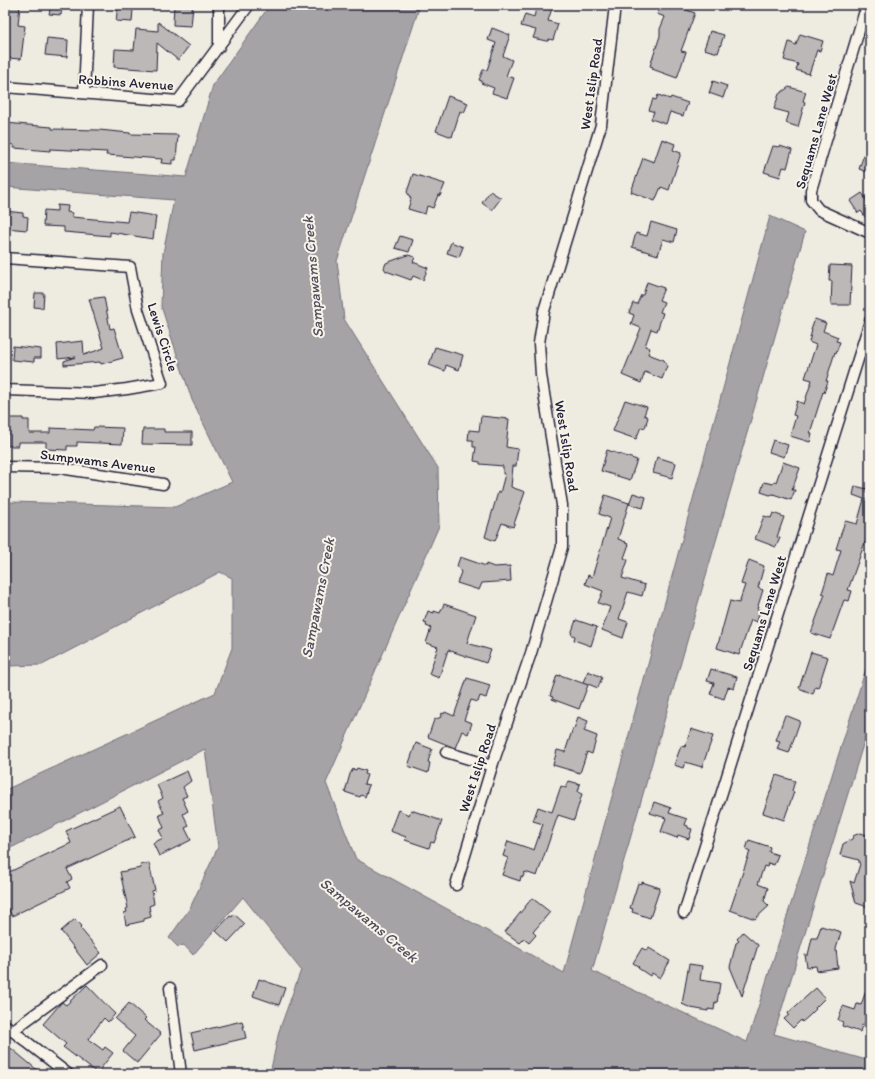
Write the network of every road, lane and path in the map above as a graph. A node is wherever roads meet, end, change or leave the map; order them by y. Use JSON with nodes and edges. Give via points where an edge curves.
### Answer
{"nodes":[{"id":1,"x":88,"y":5,"type":"edge"},
{"id":2,"x":219,"y":5,"type":"edge"},
{"id":3,"x":249,"y":5,"type":"edge"},
{"id":4,"x":615,"y":5,"type":"edge"},
{"id":5,"x":870,"y":5,"type":"edge"},
{"id":6,"x":218,"y":47,"type":"junction"},
{"id":7,"x":5,"y":87,"type":"edge"},
{"id":8,"x":84,"y":93,"type":"junction"},
{"id":9,"x":870,"y":233,"type":"edge"},
{"id":10,"x":5,"y":258,"type":"edge"},
{"id":11,"x":870,"y":321,"type":"edge"},
{"id":12,"x":5,"y":390,"type":"edge"},
{"id":13,"x":5,"y":467,"type":"edge"},
{"id":14,"x":163,"y":484,"type":"dead end"},
{"id":15,"x":446,"y":752,"type":"dead end"},
{"id":16,"x":492,"y":766,"type":"junction"},
{"id":17,"x":456,"y":885,"type":"dead end"},
{"id":18,"x":684,"y":913,"type":"dead end"},
{"id":19,"x":102,"y":965,"type":"dead end"},
{"id":20,"x":170,"y":988,"type":"dead end"},
{"id":21,"x":8,"y":1028,"type":"edge"},
{"id":22,"x":68,"y":1074,"type":"edge"},
{"id":23,"x":181,"y":1074,"type":"edge"}],
"edges":[{"from":1,"to":8,"type":"street"},
{"from":2,"to":6,"type":"street"},
{"from":3,"to":6,"type":"street"},
{"from":4,"to":16,"type":"street","name":"West Islip Road","via":[[601,125],[544,311],[539,343],[541,375],[562,505],[562,547],[531,653]]},
{"from":5,"to":9,"type":"street","name":"Sequams Lane West","via":[[864,14],[811,190],[811,200],[819,210]]},
{"from":6,"to":8,"type":"street","name":"Robbins Avenue","via":[[178,101]]},
{"from":7,"to":8,"type":"street","name":"Robbins Avenue"},
{"from":10,"to":12,"type":"street","name":"Lewis Circle","via":[[130,267],[138,310],[162,383],[94,393]]},
{"from":11,"to":18,"type":"street","name":"Sequams Lane West"},
{"from":13,"to":14,"type":"street","name":"Sumpwams Avenue","via":[[60,468]]},
{"from":15,"to":16,"type":"street"},
{"from":16,"to":17,"type":"street","name":"West Islip Road"},
{"from":19,"to":21,"type":"street"},
{"from":20,"to":23,"type":"street"},
{"from":21,"to":22,"type":"street"}]}
